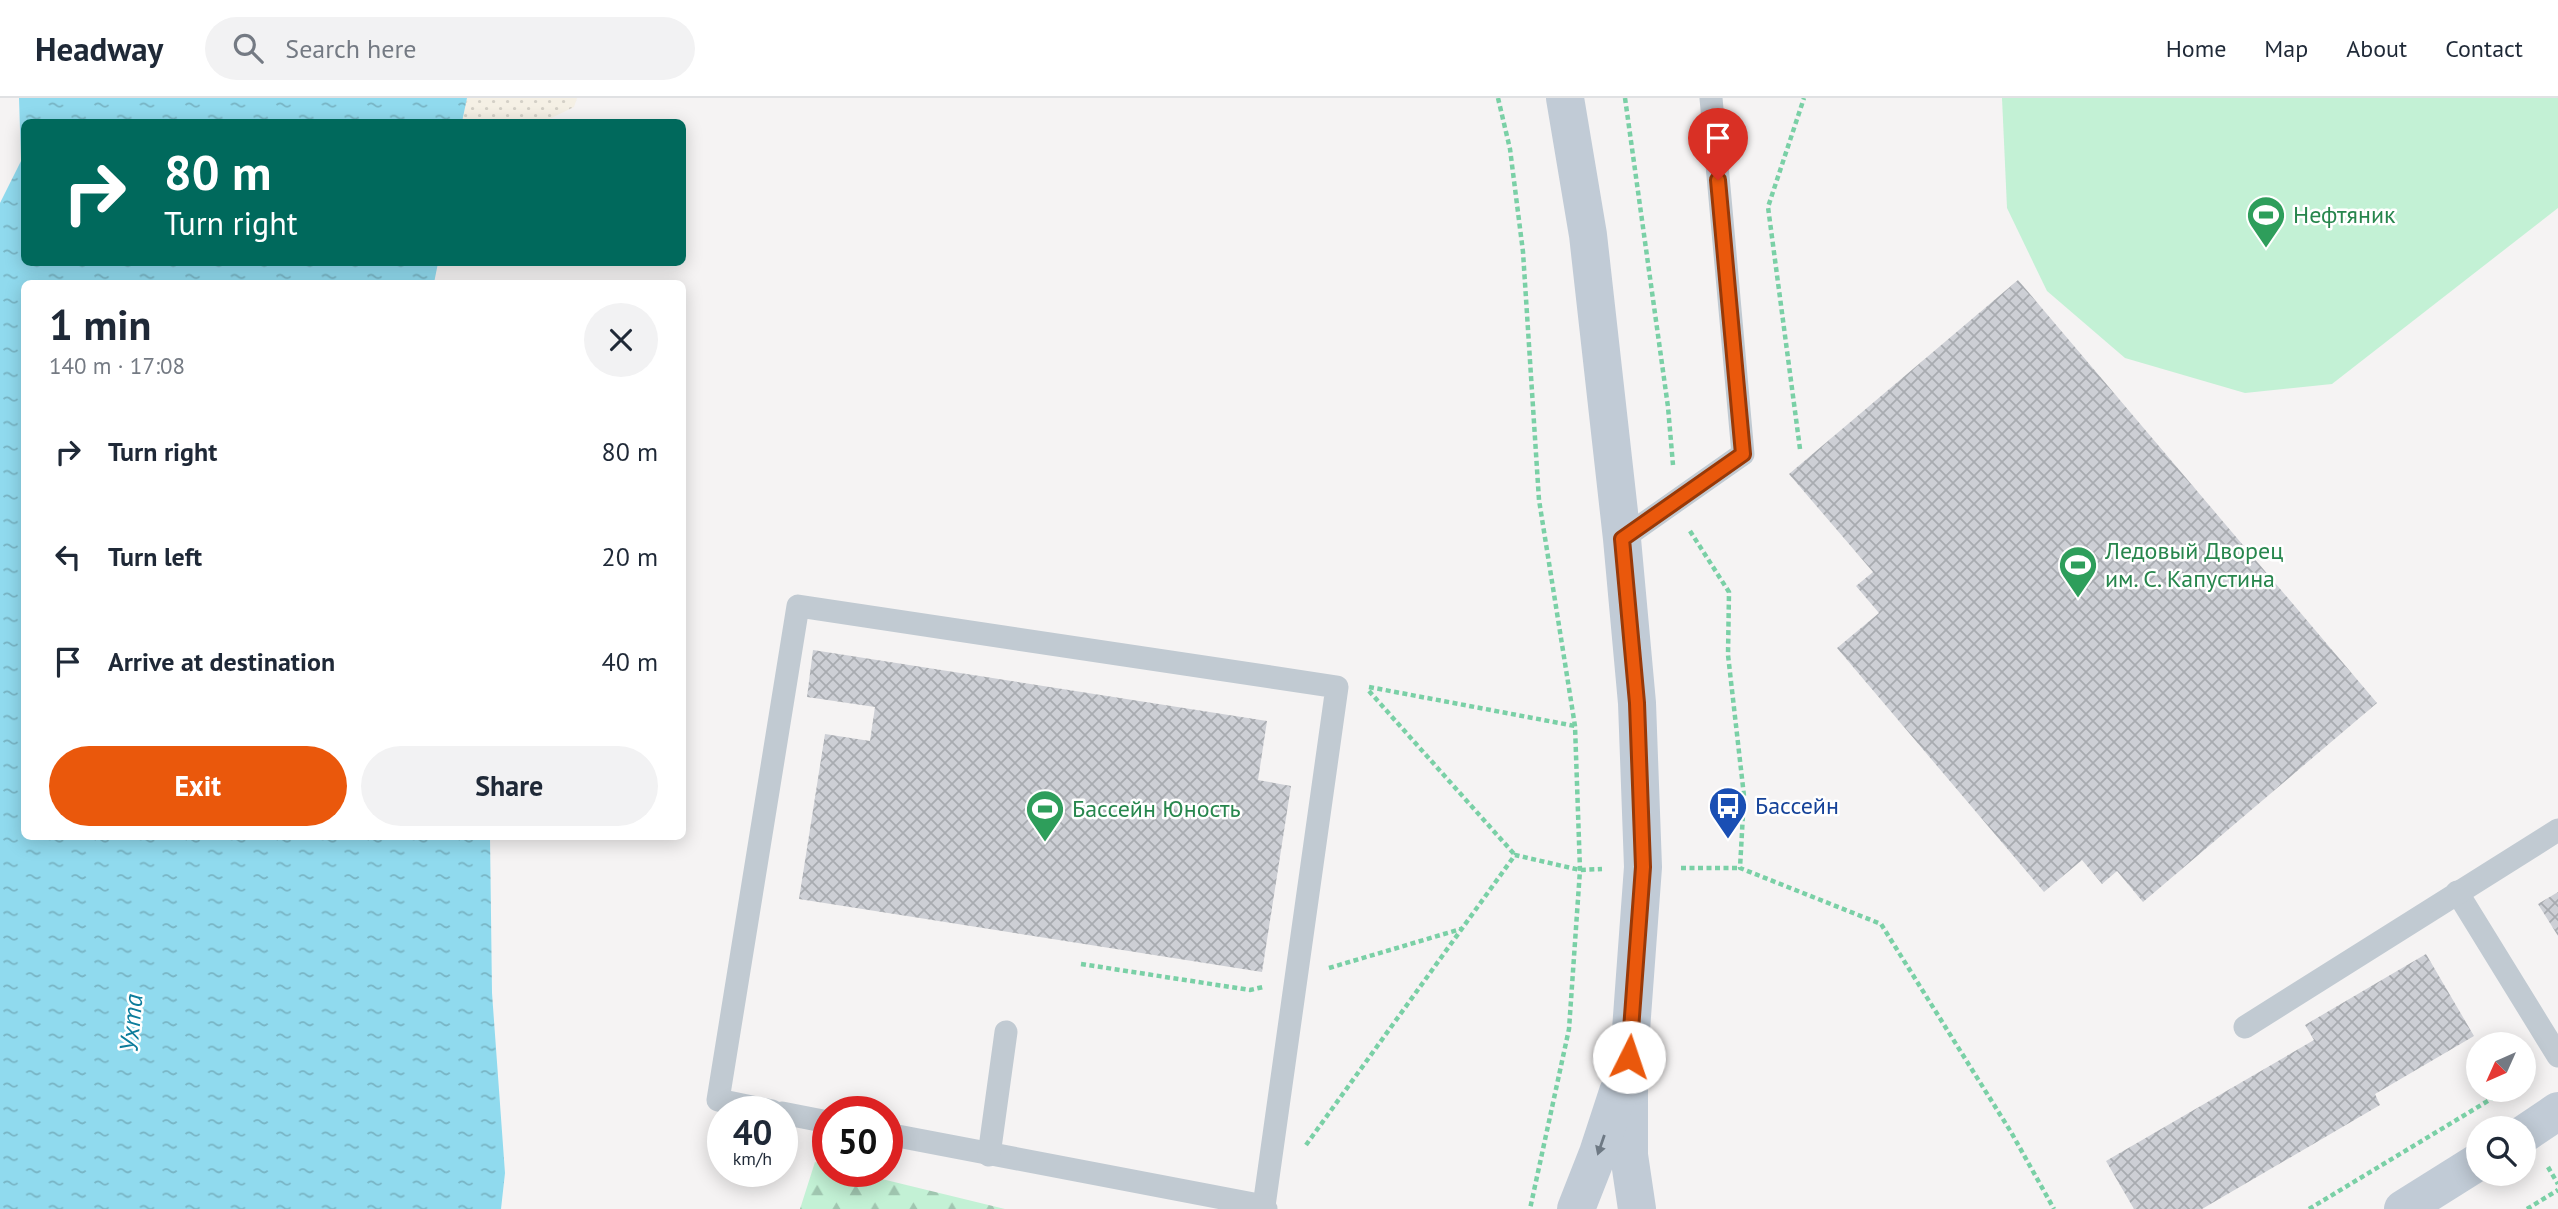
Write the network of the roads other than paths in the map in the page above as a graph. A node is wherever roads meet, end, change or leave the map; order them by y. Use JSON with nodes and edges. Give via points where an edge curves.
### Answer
{"nodes":[{"id":1,"x":1565,"y":98,"type":"edge"},
{"id":2,"x":1711,"y":98,"type":"edge"},
{"id":3,"x":1622,"y":539,"type":"junction"},
{"id":4,"x":2558,"y":830,"type":"edge"},
{"id":5,"x":2457,"y":892,"type":"junction"},
{"id":6,"x":2245,"y":1027,"type":"dead end"},
{"id":7,"x":1006,"y":1032,"type":"dead end"},
{"id":8,"x":2558,"y":1056,"type":"edge"},
{"id":9,"x":1629,"y":1057,"type":"junction"},
{"id":10,"x":719,"y":1096,"type":"edge"},
{"id":11,"x":2558,"y":1111,"type":"edge"},
{"id":12,"x":2536,"y":1125,"type":"edge"},
{"id":13,"x":903,"y":1137,"type":"edge"},
{"id":14,"x":989,"y":1155,"type":"junction"},
{"id":15,"x":2466,"y":1170,"type":"edge"},
{"id":16,"x":1265,"y":1207,"type":"edge"},
{"id":17,"x":1576,"y":1209,"type":"edge"},
{"id":18,"x":1637,"y":1209,"type":"edge"},
{"id":19,"x":2403,"y":1209,"type":"edge"}],
"edges":[{"from":1,"to":3,"type":"main road","via":[[1588,235]]},
{"from":2,"to":3,"type":"lane","via":[[1743,454]]},
{"from":3,"to":9,"type":"main road","via":[[1637,703],[1643,867]]},
{"from":4,"to":5,"type":"lane"},
{"from":5,"to":6,"type":"lane"},
{"from":5,"to":8,"type":"lane"},
{"from":7,"to":14,"type":"lane"},
{"from":9,"to":17,"type":"main road","one_way":true},
{"from":9,"to":18,"type":"main road","via":[[1629,1155]]},
{"from":10,"to":16,"type":"lane","via":[[798,606],[1336,687]]},
{"from":11,"to":12,"type":"main road"},
{"from":13,"to":14,"type":"lane"},
{"from":14,"to":16,"type":"lane"},
{"from":15,"to":19,"type":"main road"}]}
